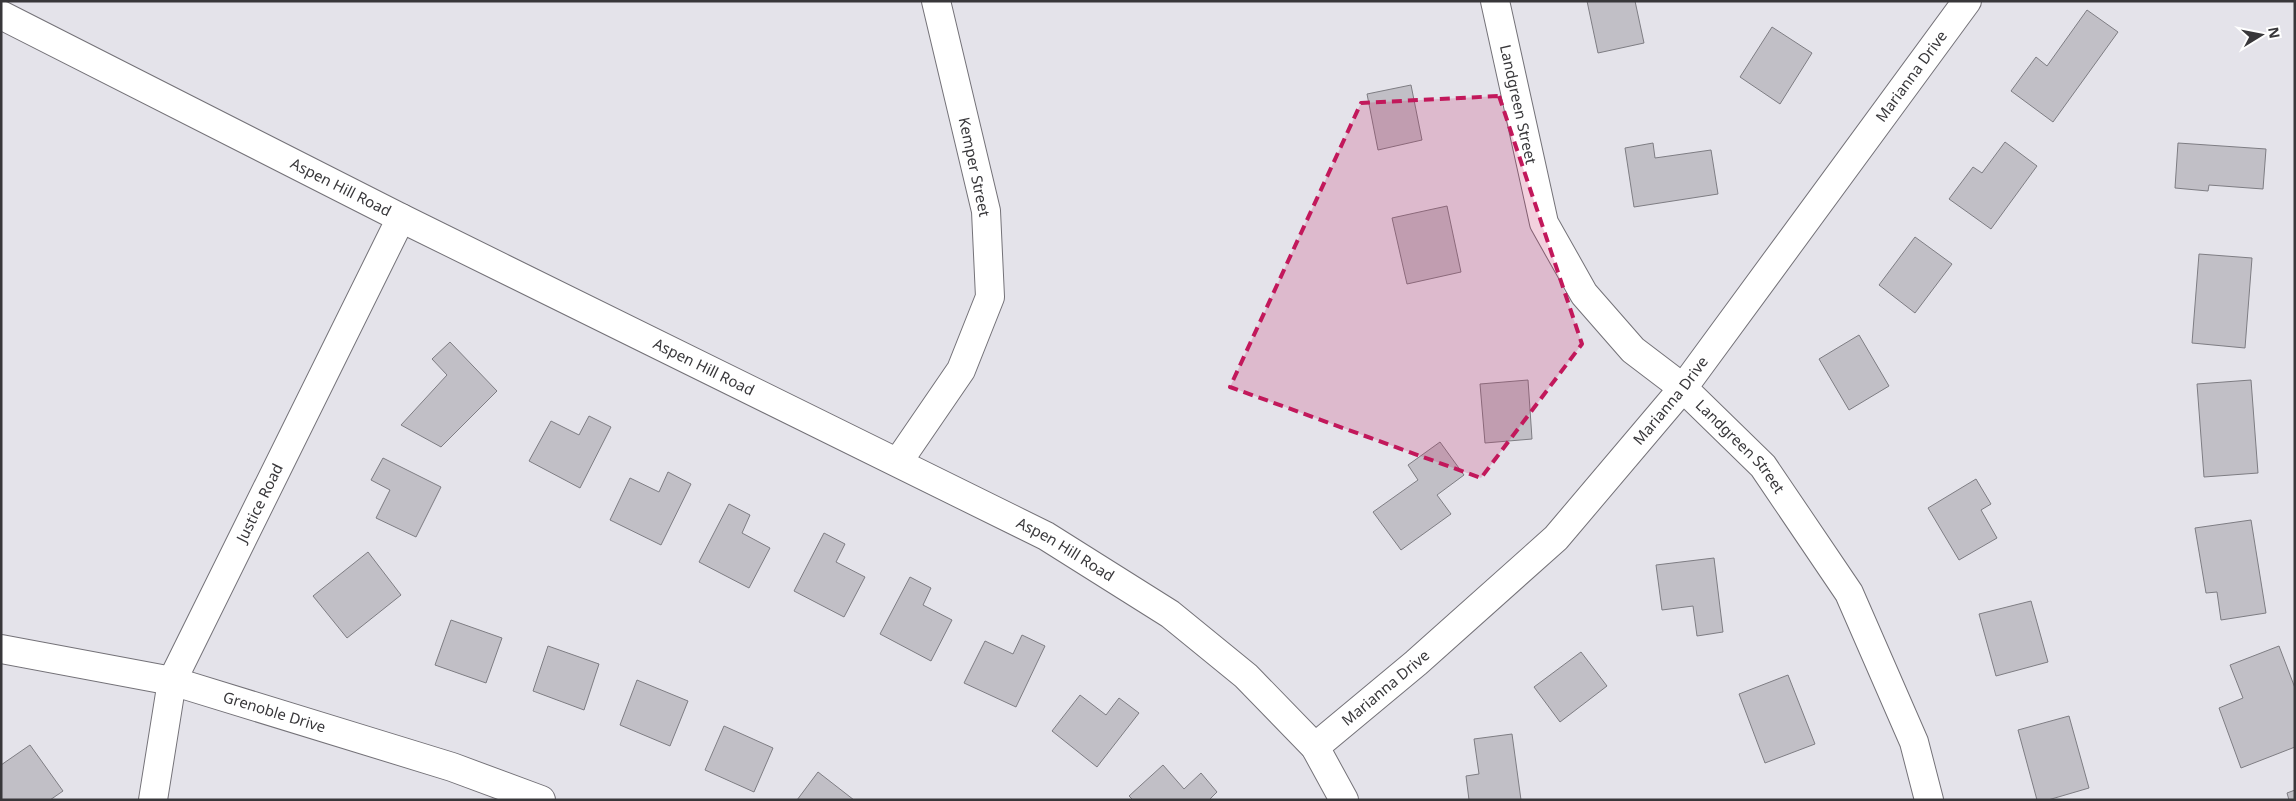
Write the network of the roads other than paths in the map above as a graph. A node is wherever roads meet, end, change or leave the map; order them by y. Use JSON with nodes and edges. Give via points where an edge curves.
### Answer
{"nodes":[{"id":1,"x":936,"y":1,"type":"edge"},
{"id":2,"x":1495,"y":1,"type":"edge"},
{"id":3,"x":1967,"y":1,"type":"edge"},
{"id":4,"x":1,"y":15,"type":"edge"},
{"id":5,"x":401,"y":218,"type":"junction"},
{"id":6,"x":1683,"y":388,"type":"junction"},
{"id":7,"x":898,"y":462,"type":"junction"},
{"id":8,"x":1,"y":649,"type":"edge"},
{"id":9,"x":172,"y":681,"type":"junction"},
{"id":10,"x":1315,"y":747,"type":"junction"},
{"id":11,"x":153,"y":800,"type":"edge"},
{"id":12,"x":541,"y":800,"type":"edge"},
{"id":13,"x":1344,"y":800,"type":"edge"},
{"id":14,"x":1929,"y":800,"type":"edge"}],
"edges":[{"from":1,"to":7,"type":"street","name":"Kemper Street","via":[[986,211],[990,297],[961,370]]},
{"from":2,"to":6,"type":"street","name":"Landgreen Street","via":[[1544,223],[1584,294],[1633,350]]},
{"from":3,"to":6,"type":"street","name":"Marianna Drive"},
{"from":4,"to":5,"type":"street","name":"Aspen Hill Road"},
{"from":5,"to":7,"type":"street","name":"Aspen Hill Road"},
{"from":5,"to":9,"type":"street","name":"Justice Road"},
{"from":6,"to":10,"type":"street","name":"Marianna Drive","via":[[1556,538],[1416,663]]},
{"from":6,"to":14,"type":"street","name":"Landgreen Street","via":[[1763,466],[1849,593],[1914,742]]},
{"from":7,"to":10,"type":"street","name":"Aspen Hill Road","via":[[1046,536],[1170,614],[1246,676]]},
{"from":8,"to":9,"type":"street","name":"Grenoble Drive"},
{"from":9,"to":11,"type":"street","name":"Justice Road"},
{"from":9,"to":12,"type":"street","name":"Grenoble Drive","via":[[452,767]]},
{"from":10,"to":13,"type":"street","name":"Aspen Hill Road"}]}
